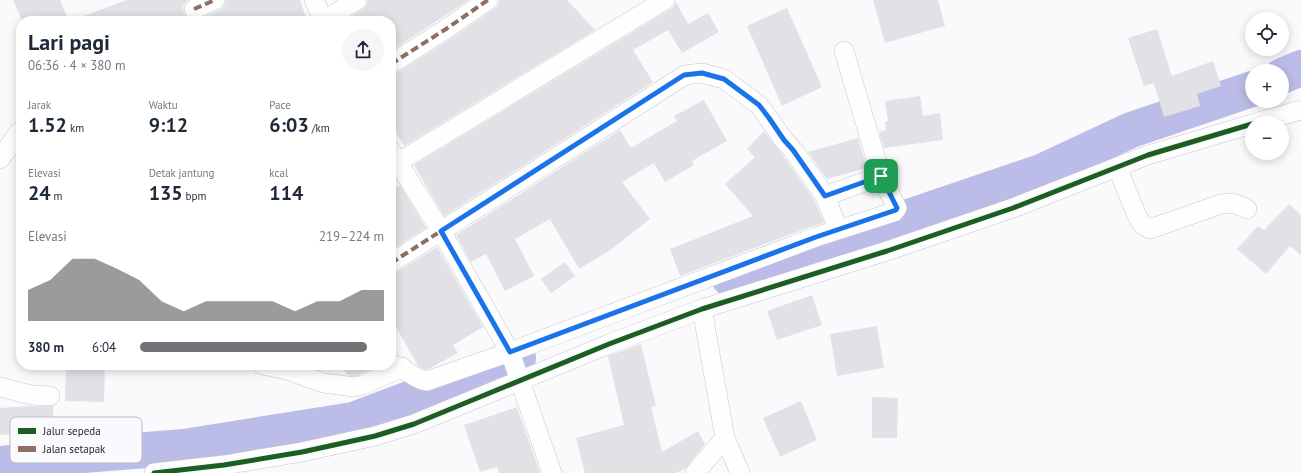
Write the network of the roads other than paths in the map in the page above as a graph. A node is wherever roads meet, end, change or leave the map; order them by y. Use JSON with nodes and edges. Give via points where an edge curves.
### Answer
{"nodes":[{"id":1,"x":215,"y":0,"type":"edge"},
{"id":2,"x":314,"y":0,"type":"edge"},
{"id":3,"x":357,"y":0,"type":"edge"},
{"id":4,"x":488,"y":0,"type":"edge"},
{"id":5,"x":665,"y":0,"type":"edge"},
{"id":6,"x":194,"y":9,"type":"dead end"},
{"id":7,"x":322,"y":16,"type":"edge"},
{"id":8,"x":332,"y":16,"type":"edge"},
{"id":9,"x":844,"y":51,"type":"dead end"},
{"id":10,"x":396,"y":61,"type":"edge"},
{"id":11,"x":1301,"y":110,"type":"edge"},
{"id":12,"x":1280,"y":116,"type":"edge"},
{"id":13,"x":1245,"y":126,"type":"edge"},
{"id":14,"x":16,"y":136,"type":"edge"},
{"id":15,"x":396,"y":156,"type":"edge"},
{"id":16,"x":0,"y":159,"type":"edge"},
{"id":17,"x":396,"y":160,"type":"edge"},
{"id":18,"x":1118,"y":167,"type":"junction"},
{"id":19,"x":881,"y":176,"type":"junction"},
{"id":20,"x":825,"y":196,"type":"junction"},
{"id":21,"x":1248,"y":210,"type":"dead end"},
{"id":22,"x":838,"y":229,"type":"junction"},
{"id":23,"x":441,"y":231,"type":"junction"},
{"id":24,"x":396,"y":261,"type":"edge"},
{"id":25,"x":702,"y":310,"type":"junction"},
{"id":26,"x":396,"y":366,"type":"edge"},
{"id":27,"x":515,"y":366,"type":"junction"},
{"id":28,"x":287,"y":370,"type":"edge"},
{"id":29,"x":389,"y":370,"type":"edge"},
{"id":30,"x":0,"y":388,"type":"edge"},
{"id":31,"x":50,"y":396,"type":"dead end"},
{"id":32,"x":725,"y":438,"type":"junction"},
{"id":33,"x":154,"y":473,"type":"edge"},
{"id":34,"x":552,"y":473,"type":"edge"},
{"id":35,"x":695,"y":473,"type":"edge"},
{"id":36,"x":740,"y":473,"type":"edge"}],
"edges":[{"from":1,"to":6,"type":"street"},
{"from":2,"to":7,"type":"street"},
{"from":3,"to":8,"type":"street"},
{"from":4,"to":10,"type":"street"},
{"from":5,"to":15,"type":"street"},
{"from":9,"to":19,"type":"street"},
{"from":11,"to":12,"type":"street"},
{"from":13,"to":18,"type":"street","via":[[1148,155]]},
{"from":14,"to":16,"type":"street"},
{"from":17,"to":23,"type":"street"},
{"from":18,"to":21,"type":"street","via":[[1138,218],[1150,230],[1221,204],[1231,202]]},
{"from":18,"to":25,"type":"street","via":[[1013,208]]},
{"from":19,"to":20,"type":"street"},
{"from":19,"to":22,"type":"street","via":[[896,210]]},
{"from":20,"to":22,"type":"street"},
{"from":20,"to":23,"type":"street","via":[[753,100],[724,79],[702,73],[684,75]]},
{"from":22,"to":27,"type":"street"},
{"from":23,"to":24,"type":"street"},
{"from":23,"to":27,"type":"street"},
{"from":25,"to":27,"type":"street","via":[[609,344]]},
{"from":25,"to":32,"type":"street"},
{"from":26,"to":27,"type":"street","via":[[427,381]]},
{"from":27,"to":33,"type":"street","via":[[483,395],[414,424],[375,436],[224,465]]},
{"from":27,"to":34,"type":"street"},
{"from":28,"to":29,"type":"street","via":[[324,383],[354,387],[363,385]]},
{"from":30,"to":31,"type":"street","via":[[31,395]]},
{"from":32,"to":35,"type":"street"},
{"from":32,"to":36,"type":"street"}]}
